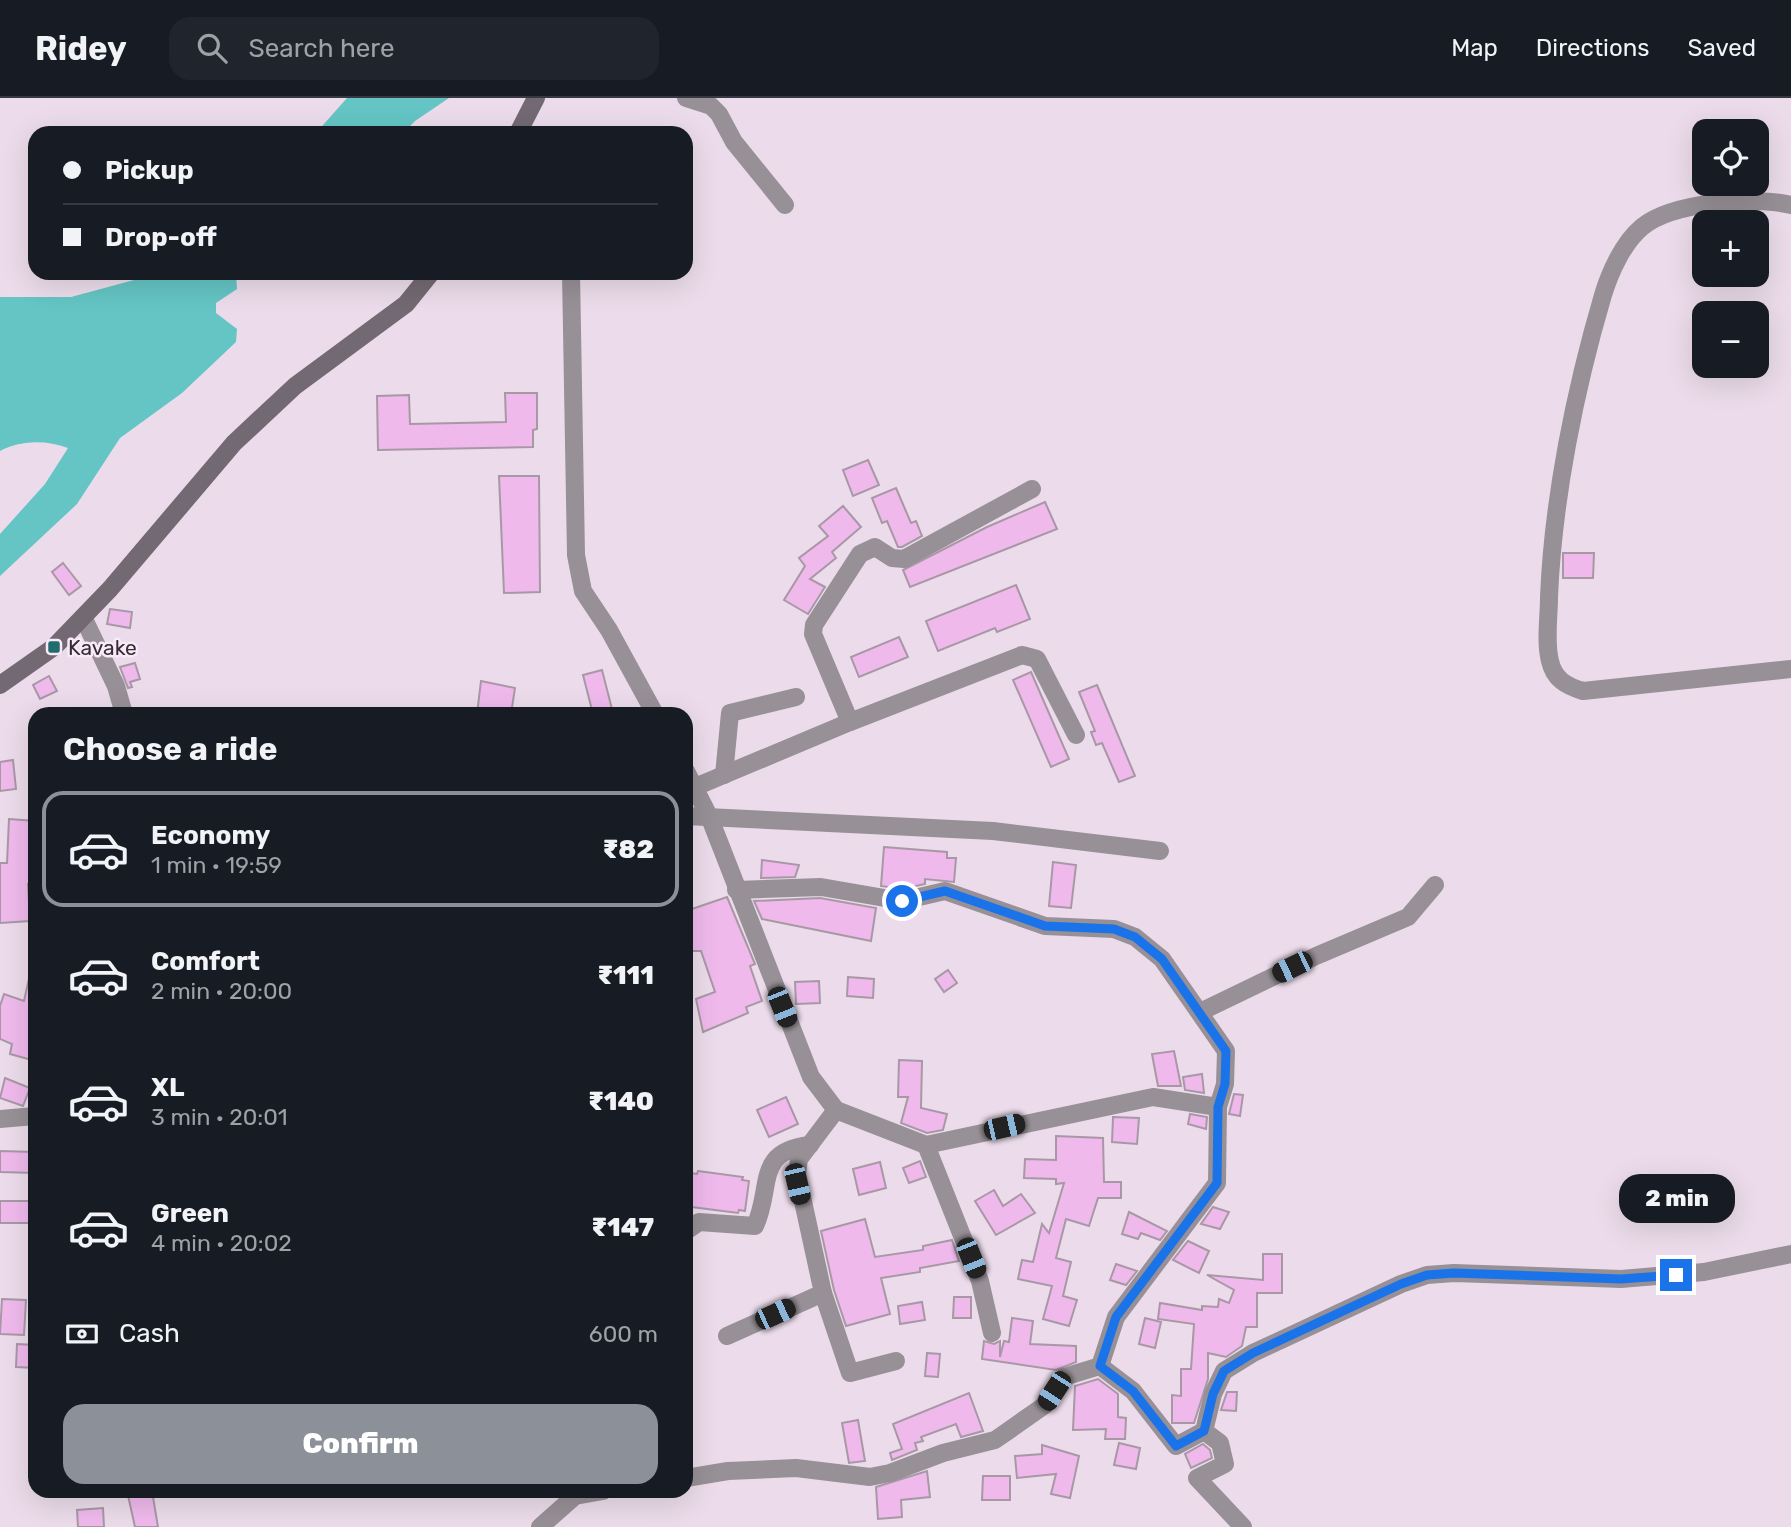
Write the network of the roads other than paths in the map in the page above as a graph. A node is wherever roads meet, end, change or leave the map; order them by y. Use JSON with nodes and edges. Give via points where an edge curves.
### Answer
{"nodes":[{"id":1,"x":536,"y":98,"type":"edge"},
{"id":2,"x":686,"y":98,"type":"edge"},
{"id":3,"x":522,"y":126,"type":"edge"},
{"id":4,"x":785,"y":205,"type":"dead end"},
{"id":5,"x":1791,"y":205,"type":"edge"},
{"id":6,"x":425,"y":280,"type":"edge"},
{"id":7,"x":571,"y":280,"type":"edge"},
{"id":8,"x":1032,"y":489,"type":"dead end"},
{"id":9,"x":83,"y":617,"type":"junction"},
{"id":10,"x":1791,"y":668,"type":"edge"},
{"id":11,"x":0,"y":685,"type":"edge"},
{"id":12,"x":796,"y":697,"type":"dead end"},
{"id":13,"x":122,"y":707,"type":"edge"},
{"id":14,"x":651,"y":707,"type":"edge"},
{"id":15,"x":850,"y":722,"type":"junction"},
{"id":16,"x":1076,"y":735,"type":"dead end"},
{"id":17,"x":724,"y":775,"type":"junction"},
{"id":18,"x":693,"y":779,"type":"edge"},
{"id":19,"x":693,"y":785,"type":"edge"},
{"id":20,"x":693,"y":816,"type":"edge"},
{"id":21,"x":709,"y":816,"type":"junction"},
{"id":22,"x":1160,"y":851,"type":"dead end"},
{"id":23,"x":1435,"y":885,"type":"dead end"},
{"id":24,"x":736,"y":890,"type":"junction"},
{"id":25,"x":1200,"y":1012,"type":"junction"},
{"id":26,"x":1218,"y":1107,"type":"junction"},
{"id":27,"x":836,"y":1110,"type":"junction"},
{"id":28,"x":28,"y":1117,"type":"edge"},
{"id":29,"x":0,"y":1119,"type":"edge"},
{"id":30,"x":810,"y":1145,"type":"junction"},
{"id":31,"x":926,"y":1145,"type":"junction"},
{"id":32,"x":693,"y":1224,"type":"edge"},
{"id":33,"x":1791,"y":1254,"type":"edge"},
{"id":34,"x":823,"y":1293,"type":"junction"},
{"id":35,"x":992,"y":1333,"type":"dead end"},
{"id":36,"x":727,"y":1336,"type":"dead end"},
{"id":37,"x":896,"y":1361,"type":"dead end"},
{"id":38,"x":1100,"y":1366,"type":"junction"},
{"id":39,"x":1204,"y":1431,"type":"junction"},
{"id":40,"x":693,"y":1477,"type":"edge"},
{"id":41,"x":570,"y":1498,"type":"edge"},
{"id":42,"x":540,"y":1527,"type":"edge"},
{"id":43,"x":1243,"y":1527,"type":"edge"}],
"edges":[{"from":1,"to":3,"type":"main road"},
{"from":2,"to":4,"type":"street","via":[[711,106],[719,114],[734,142]]},
{"from":5,"to":10,"type":"street","via":[[1755,201],[1670,213],[1643,227],[1622,252],[1603,294],[1562,474],[1552,533],[1548,645],[1553,672],[1565,685],[1583,691]]},
{"from":6,"to":9,"type":"main road","via":[[407,304],[295,386],[234,443]]},
{"from":7,"to":14,"type":"street","via":[[576,555],[583,591]]},
{"from":8,"to":15,"type":"street","via":[[904,559],[892,558],[875,547],[860,554],[814,625],[813,634]]},
{"from":9,"to":11,"type":"main road","via":[[54,646]]},
{"from":9,"to":13,"type":"street"},
{"from":12,"to":17,"type":"street","via":[[730,713]]},
{"from":15,"to":16,"type":"street","via":[[1028,655],[1037,659]]},
{"from":15,"to":17,"type":"street"},
{"from":17,"to":18,"type":"street"},
{"from":19,"to":21,"type":"street"},
{"from":20,"to":21,"type":"street"},
{"from":21,"to":22,"type":"street","via":[[993,831]]},
{"from":21,"to":24,"type":"street"},
{"from":23,"to":25,"type":"street","via":[[1408,917]]},
{"from":24,"to":25,"type":"street","via":[[821,887],[902,901],[945,891],[1045,926],[1114,929],[1150,946]]},
{"from":24,"to":27,"type":"street","via":[[811,1077]]},
{"from":25,"to":26,"type":"street","via":[[1226,1051],[1225,1084]]},
{"from":26,"to":31,"type":"street","via":[[1153,1097]]},
{"from":26,"to":38,"type":"street","via":[[1217,1183],[1116,1317]]},
{"from":27,"to":30,"type":"street"},
{"from":27,"to":31,"type":"street"},
{"from":28,"to":29,"type":"street"},
{"from":30,"to":32,"type":"street","via":[[788,1147],[775,1159],[755,1226]]},
{"from":30,"to":34,"type":"street","via":[[799,1159],[797,1184]]},
{"from":31,"to":35,"type":"street","via":[[980,1280]]},
{"from":33,"to":39,"type":"street","via":[[1704,1272],[1621,1279],[1427,1275],[1266,1347],[1224,1371]]},
{"from":34,"to":36,"type":"street"},
{"from":34,"to":37,"type":"street","via":[[849,1372]]},
{"from":38,"to":39,"type":"street","via":[[1133,1391],[1176,1446]]},
{"from":38,"to":40,"type":"street","via":[[1063,1377],[1045,1405],[995,1440],[891,1473],[870,1477],[796,1468]]},
{"from":39,"to":43,"type":"street","via":[[1220,1443],[1225,1464],[1197,1479]]},
{"from":41,"to":42,"type":"street"}]}
